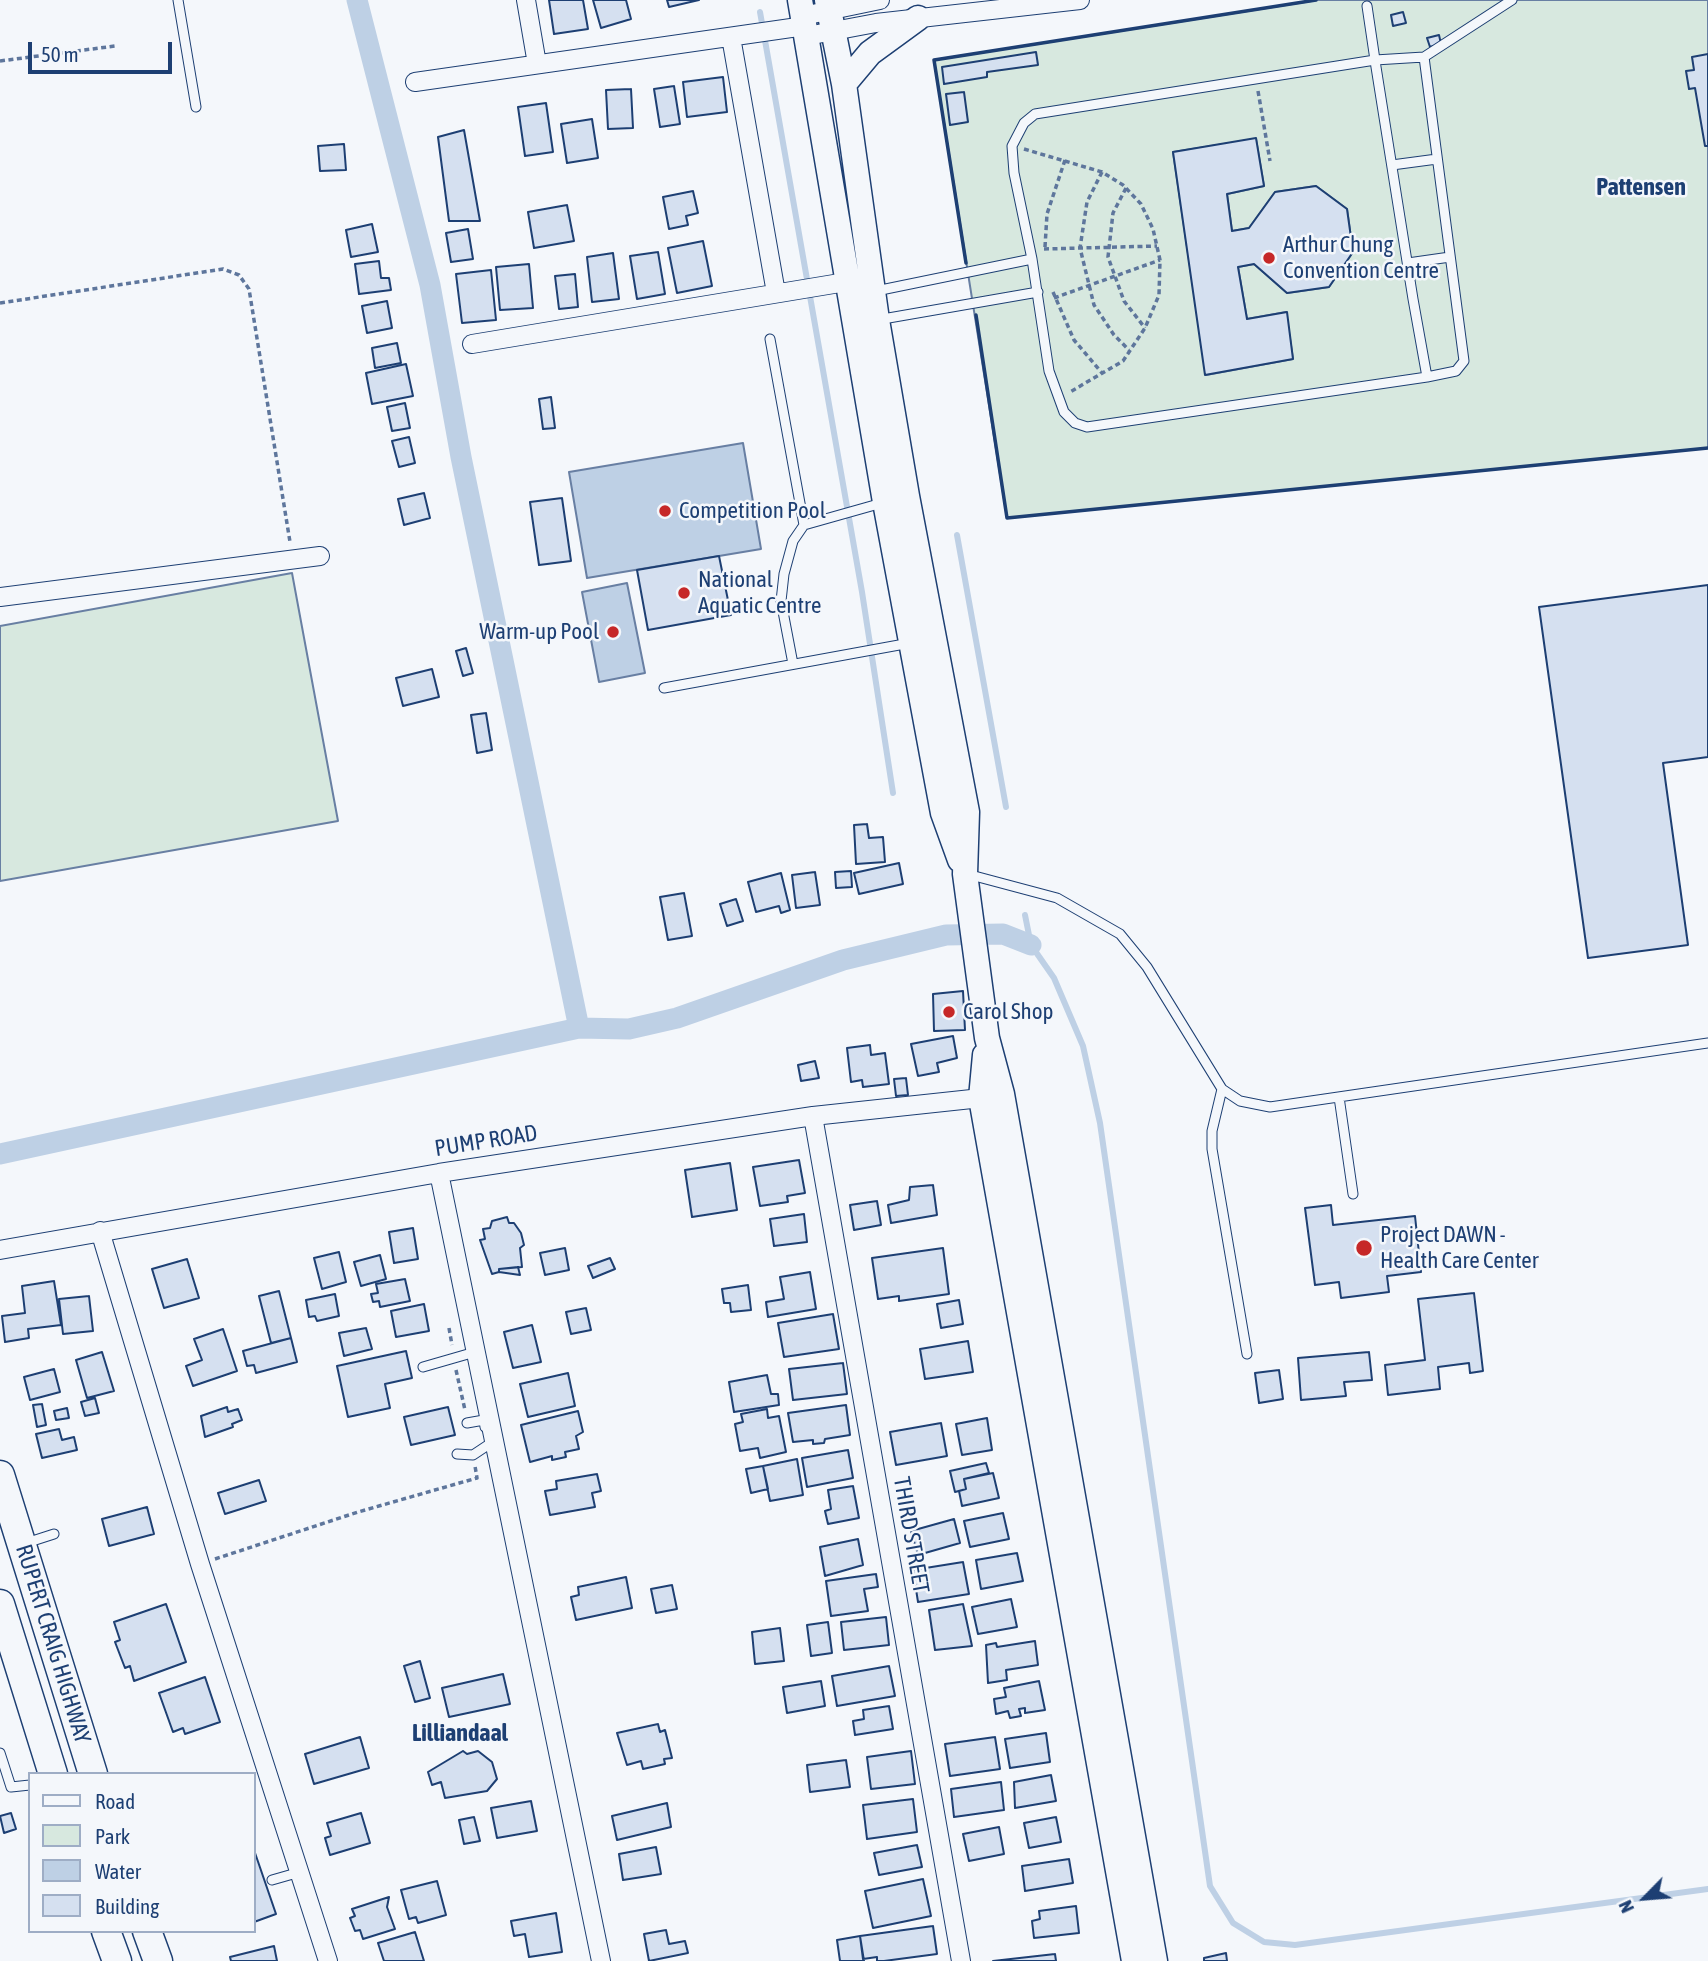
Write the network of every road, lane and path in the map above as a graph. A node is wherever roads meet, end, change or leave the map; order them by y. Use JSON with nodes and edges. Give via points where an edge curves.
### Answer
{"nodes":[{"id":1,"x":178,"y":0,"type":"edge"},
{"id":2,"x":526,"y":0,"type":"edge"},
{"id":3,"x":880,"y":0,"type":"edge"},
{"id":4,"x":1080,"y":0,"type":"edge"},
{"id":5,"x":1512,"y":0,"type":"edge"},
{"id":6,"x":1367,"y":6,"type":"dead end"},
{"id":7,"x":830,"y":13,"type":"edge"},
{"id":8,"x":918,"y":18,"type":"junction"},
{"id":9,"x":801,"y":21,"type":"edge"},
{"id":10,"x":735,"y":37,"type":"junction"},
{"id":11,"x":116,"y":46,"type":"dead end"},
{"id":12,"x":1423,"y":57,"type":"junction"},
{"id":13,"x":1375,"y":60,"type":"junction"},
{"id":14,"x":0,"y":61,"type":"edge"},
{"id":15,"x":537,"y":64,"type":"junction"},
{"id":16,"x":1256,"y":78,"type":"junction"},
{"id":17,"x":415,"y":82,"type":"dead end"},
{"id":18,"x":844,"y":84,"type":"junction"},
{"id":19,"x":196,"y":107,"type":"dead end"},
{"id":20,"x":1012,"y":146,"type":"junction"},
{"id":21,"x":1437,"y":159,"type":"junction"},
{"id":22,"x":1065,"y":160,"type":"junction"},
{"id":23,"x":1269,"y":162,"type":"dead end"},
{"id":24,"x":1392,"y":165,"type":"junction"},
{"id":25,"x":1102,"y":172,"type":"junction"},
{"id":26,"x":1126,"y":188,"type":"junction"},
{"id":27,"x":1157,"y":246,"type":"junction"},
{"id":28,"x":1107,"y":247,"type":"junction"},
{"id":29,"x":1045,"y":248,"type":"junction"},
{"id":30,"x":1080,"y":248,"type":"junction"},
{"id":31,"x":1030,"y":249,"type":"junction"},
{"id":32,"x":1045,"y":254,"type":"dead end"},
{"id":33,"x":1450,"y":257,"type":"junction"},
{"id":34,"x":1032,"y":259,"type":"junction"},
{"id":35,"x":1160,"y":260,"type":"junction"},
{"id":36,"x":1408,"y":263,"type":"junction"},
{"id":37,"x":1113,"y":277,"type":"junction"},
{"id":38,"x":855,"y":286,"type":"junction"},
{"id":39,"x":1087,"y":286,"type":"junction"},
{"id":40,"x":1052,"y":288,"type":"dead end"},
{"id":41,"x":1038,"y":292,"type":"junction"},
{"id":42,"x":776,"y":293,"type":"junction"},
{"id":43,"x":1055,"y":298,"type":"junction"},
{"id":44,"x":0,"y":303,"type":"edge"},
{"id":45,"x":1039,"y":304,"type":"junction"},
{"id":46,"x":866,"y":322,"type":"junction"},
{"id":47,"x":1145,"y":328,"type":"junction"},
{"id":48,"x":771,"y":339,"type":"dead end"},
{"id":49,"x":472,"y":344,"type":"dead end"},
{"id":50,"x":1129,"y":351,"type":"junction"},
{"id":51,"x":1102,"y":373,"type":"junction"},
{"id":52,"x":1427,"y":377,"type":"junction"},
{"id":53,"x":1059,"y":399,"type":"junction"},
{"id":54,"x":882,"y":503,"type":"junction"},
{"id":55,"x":804,"y":525,"type":"junction"},
{"id":56,"x":320,"y":556,"type":"dead end"},
{"id":57,"x":293,"y":559,"type":"junction"},
{"id":58,"x":0,"y":597,"type":"edge"},
{"id":59,"x":904,"y":644,"type":"junction"},
{"id":60,"x":793,"y":664,"type":"junction"},
{"id":61,"x":664,"y":688,"type":"dead end"},
{"id":62,"x":967,"y":881,"type":"junction"},
{"id":63,"x":986,"y":1031,"type":"junction"},
{"id":64,"x":1708,"y":1043,"type":"edge"},
{"id":65,"x":1222,"y":1089,"type":"junction"},
{"id":66,"x":1339,"y":1097,"type":"junction"},
{"id":67,"x":981,"y":1098,"type":"junction"},
{"id":68,"x":813,"y":1116,"type":"junction"},
{"id":69,"x":439,"y":1173,"type":"junction"},
{"id":70,"x":1353,"y":1195,"type":"dead end"},
{"id":71,"x":100,"y":1231,"type":"junction"},
{"id":72,"x":0,"y":1250,"type":"edge"},
{"id":73,"x":449,"y":1328,"type":"dead end"},
{"id":74,"x":475,"y":1352,"type":"junction"},
{"id":75,"x":1247,"y":1354,"type":"dead end"},
{"id":76,"x":454,"y":1359,"type":"junction"},
{"id":77,"x":423,"y":1367,"type":"dead end"},
{"id":78,"x":467,"y":1423,"type":"joint"},
{"id":79,"x":491,"y":1441,"type":"junction"},
{"id":80,"x":457,"y":1454,"type":"dead end"},
{"id":81,"x":473,"y":1455,"type":"junction"},
{"id":82,"x":0,"y":1475,"type":"edge"},
{"id":83,"x":54,"y":1534,"type":"dead end"},
{"id":84,"x":22,"y":1544,"type":"junction"},
{"id":85,"x":200,"y":1564,"type":"junction"},
{"id":86,"x":2,"y":1617,"type":"edge"},
{"id":87,"x":0,"y":1754,"type":"edge"},
{"id":88,"x":52,"y":1772,"type":"edge"},
{"id":89,"x":92,"y":1772,"type":"edge"},
{"id":90,"x":28,"y":1785,"type":"edge"},
{"id":91,"x":300,"y":1872,"type":"junction"},
{"id":92,"x":272,"y":1880,"type":"dead end"},
{"id":93,"x":107,"y":1933,"type":"edge"},
{"id":94,"x":148,"y":1933,"type":"edge"},
{"id":95,"x":117,"y":1961,"type":"edge"},
{"id":96,"x":158,"y":1961,"type":"edge"},
{"id":97,"x":328,"y":1961,"type":"edge"},
{"id":98,"x":601,"y":1961,"type":"edge"},
{"id":99,"x":961,"y":1961,"type":"edge"},
{"id":100,"x":1134,"y":1961,"type":"edge"},
{"id":101,"x":1155,"y":1961,"type":"edge"}],
"edges":[{"from":1,"to":19,"type":"lane"},
{"from":2,"to":15,"type":"street"},
{"from":3,"to":7,"type":"street"},
{"from":4,"to":8,"type":"street"},
{"from":5,"to":12,"type":"lane"},
{"from":6,"to":13,"type":"lane"},
{"from":7,"to":8,"type":"street"},
{"from":7,"to":9,"type":"street"},
{"from":7,"to":18,"type":"main road"},
{"from":8,"to":18,"type":"main road","via":[[870,53]]},
{"from":9,"to":10,"type":"street"},
{"from":9,"to":38,"type":"main road"},
{"from":10,"to":15,"type":"street"},
{"from":10,"to":42,"type":"street"},
{"from":11,"to":14,"type":"path"},
{"from":12,"to":13,"type":"lane"},
{"from":12,"to":21,"type":"lane"},
{"from":13,"to":16,"type":"lane"},
{"from":13,"to":24,"type":"lane"},
{"from":15,"to":17,"type":"street"},
{"from":16,"to":20,"type":"lane","via":[[1035,114],[1024,123]]},
{"from":16,"to":23,"type":"path"},
{"from":18,"to":38,"type":"main road"},
{"from":20,"to":22,"type":"path"},
{"from":20,"to":31,"type":"lane"},
{"from":21,"to":24,"type":"lane"},
{"from":21,"to":33,"type":"lane"},
{"from":22,"to":25,"type":"path"},
{"from":22,"to":29,"type":"path","via":[[1047,214]]},
{"from":24,"to":36,"type":"lane"},
{"from":25,"to":26,"type":"path"},
{"from":25,"to":30,"type":"path","via":[[1087,202]]},
{"from":26,"to":27,"type":"path","via":[[1140,204]]},
{"from":26,"to":28,"type":"path","via":[[1113,213]]},
{"from":27,"to":28,"type":"path"},
{"from":27,"to":35,"type":"path"},
{"from":28,"to":30,"type":"path"},
{"from":28,"to":37,"type":"path"},
{"from":29,"to":30,"type":"path"},
{"from":29,"to":31,"type":"path"},
{"from":29,"to":32,"type":"path"},
{"from":30,"to":39,"type":"path"},
{"from":31,"to":34,"type":"lane"},
{"from":33,"to":36,"type":"lane"},
{"from":33,"to":52,"type":"lane","via":[[1464,361],[1456,371]]},
{"from":34,"to":38,"type":"lane"},
{"from":34,"to":41,"type":"lane"},
{"from":35,"to":37,"type":"path"},
{"from":35,"to":47,"type":"path","via":[[1158,295]]},
{"from":36,"to":52,"type":"lane"},
{"from":37,"to":39,"type":"path"},
{"from":37,"to":47,"type":"path"},
{"from":38,"to":42,"type":"street"},
{"from":38,"to":46,"type":"main road"},
{"from":39,"to":43,"type":"path"},
{"from":39,"to":50,"type":"path","via":[[1104,320]]},
{"from":40,"to":43,"type":"path"},
{"from":41,"to":45,"type":"lane"},
{"from":41,"to":46,"type":"lane"},
{"from":42,"to":49,"type":"street"},
{"from":43,"to":45,"type":"path"},
{"from":43,"to":51,"type":"path","via":[[1074,340]]},
{"from":44,"to":57,"type":"path","via":[[223,269],[239,275],[249,289]]},
{"from":45,"to":53,"type":"lane","via":[[1049,371]]},
{"from":46,"to":54,"type":"main road"},
{"from":46,"to":62,"type":"main road","via":[[967,812]]},
{"from":47,"to":50,"type":"path"},
{"from":48,"to":55,"type":"lane"},
{"from":50,"to":51,"type":"path"},
{"from":51,"to":53,"type":"path"},
{"from":52,"to":53,"type":"lane","via":[[1087,427],[1064,412]]},
{"from":54,"to":55,"type":"lane"},
{"from":54,"to":59,"type":"main road"},
{"from":55,"to":60,"type":"lane","via":[[793,541],[781,601]]},
{"from":56,"to":57,"type":"street"},
{"from":57,"to":58,"type":"street"},
{"from":59,"to":60,"type":"lane"},
{"from":59,"to":62,"type":"main road","via":[[943,813]]},
{"from":60,"to":61,"type":"lane"},
{"from":62,"to":63,"type":"main road"},
{"from":62,"to":65,"type":"lane","via":[[1057,898],[1120,934],[1147,967]]},
{"from":63,"to":67,"type":"main road"},
{"from":63,"to":101,"type":"main road","via":[[1002,1094]]},
{"from":64,"to":66,"type":"lane"},
{"from":65,"to":66,"type":"lane","via":[[1240,1101],[1270,1107]]},
{"from":65,"to":75,"type":"lane","via":[[1212,1149]]},
{"from":66,"to":70,"type":"lane"},
{"from":67,"to":68,"type":"street","name":"PUMP ROAD"},
{"from":67,"to":100,"type":"main road"},
{"from":68,"to":69,"type":"street","name":"PUMP ROAD"},
{"from":68,"to":99,"type":"street","name":"THIRD STREET"},
{"from":69,"to":71,"type":"street","name":"PUMP ROAD"},
{"from":69,"to":74,"type":"street"},
{"from":71,"to":72,"type":"street","name":"PUMP ROAD"},
{"from":71,"to":85,"type":"street"},
{"from":73,"to":76,"type":"path"},
{"from":74,"to":76,"type":"lane"},
{"from":74,"to":79,"type":"street"},
{"from":76,"to":77,"type":"lane"},
{"from":76,"to":78,"type":"path"},
{"from":78,"to":79,"type":"lane","via":[[484,1420]]},
{"from":79,"to":81,"type":"lane"},
{"from":79,"to":98,"type":"street"},
{"from":80,"to":81,"type":"lane"},
{"from":81,"to":85,"type":"path","via":[[477,1478]]},
{"from":82,"to":84,"type":"main road","name":"RUPERT CRAIG HIGHWAY"},
{"from":83,"to":84,"type":"lane"},
{"from":84,"to":89,"type":"main road","name":"RUPERT CRAIG HIGHWAY"},
{"from":85,"to":91,"type":"street"},
{"from":86,"to":88,"type":"main road","name":"RUPERT CRAIG HIGHWAY"},
{"from":87,"to":90,"type":"lane","via":[[11,1787]]},
{"from":91,"to":92,"type":"lane"},
{"from":91,"to":97,"type":"street"},
{"from":93,"to":95,"type":"main road"},
{"from":94,"to":96,"type":"main road"}]}
